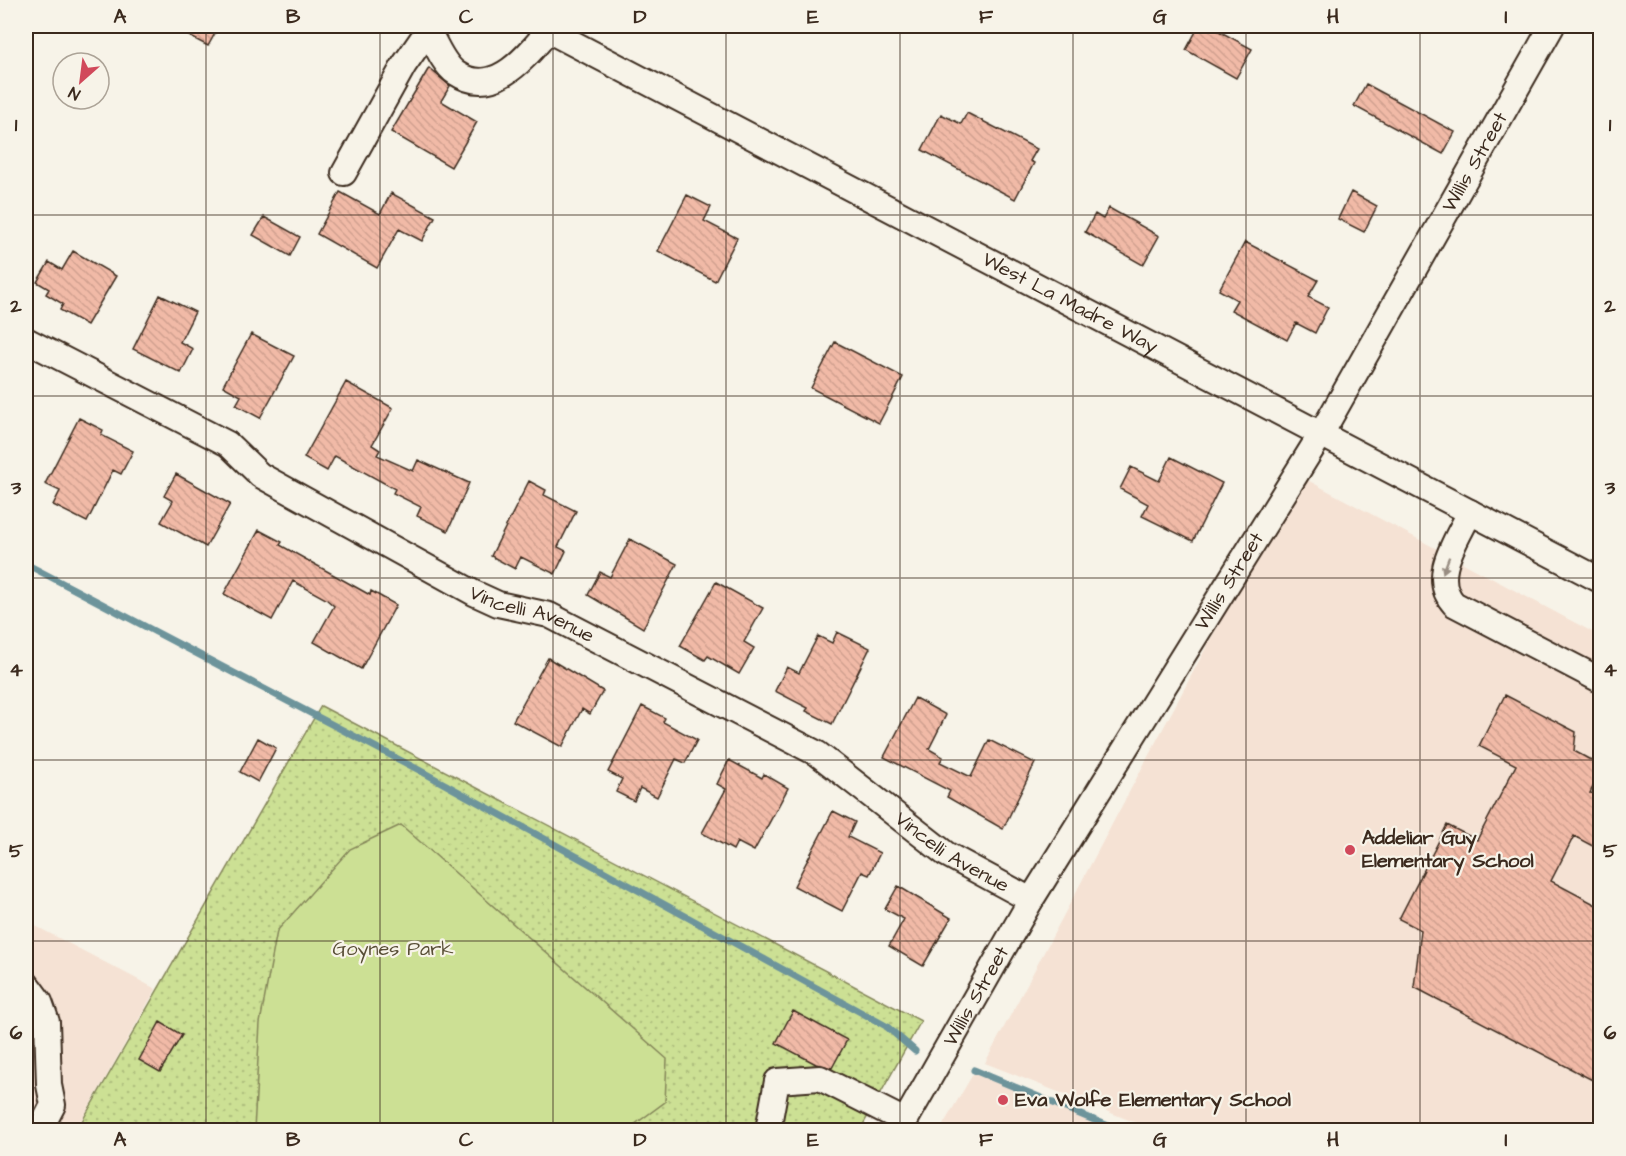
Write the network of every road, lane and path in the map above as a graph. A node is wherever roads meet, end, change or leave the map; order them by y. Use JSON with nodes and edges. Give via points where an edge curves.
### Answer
{"nodes":[{"id":1,"x":1552,"y":26,"type":"edge"},
{"id":2,"x":429,"y":28,"type":"edge"},
{"id":3,"x":544,"y":28,"type":"edge"},
{"id":4,"x":344,"y":173,"type":"dead end"},
{"id":5,"x":26,"y":340,"type":"edge"},
{"id":6,"x":1321,"y":434,"type":"junction"},
{"id":7,"x":1470,"y":512,"type":"junction"},
{"id":8,"x":1600,"y":580,"type":"edge"},
{"id":9,"x":1600,"y":680,"type":"edge"},
{"id":10,"x":1031,"y":900,"type":"junction"},
{"id":11,"x":26,"y":983,"type":"edge"},
{"id":12,"x":902,"y":1126,"type":"edge"},
{"id":13,"x":40,"y":1131,"type":"edge"},
{"id":14,"x":768,"y":1131,"type":"edge"}],
"edges":[{"from":1,"to":6,"type":"street","name":"Willis Street"},
{"from":2,"to":3,"type":"street","via":[[442,56],[456,73],[476,80],[497,78],[517,67]]},
{"from":2,"to":4,"type":"street"},
{"from":3,"to":6,"type":"street","name":"West La Madre Way"},
{"from":5,"to":10,"type":"street","name":"Vincelli Avenue","via":[[228,444],[260,476],[474,593],[498,604],[549,615],[818,754],[946,854]]},
{"from":6,"to":7,"type":"street","name":"West La Madre Way"},
{"from":6,"to":10,"type":"street","name":"Willis Street"},
{"from":7,"to":8,"type":"street","name":"West La Madre Way"},
{"from":7,"to":9,"type":"street","one_way":true,"via":[[1442,573],[1445,594],[1454,604]]},
{"from":10,"to":12,"type":"street","name":"Willis Street"},
{"from":11,"to":13,"type":"street","via":[[40,1002],[47,1022],[53,1105]]},
{"from":12,"to":14,"type":"street","via":[[820,1078],[777,1081]]}]}
